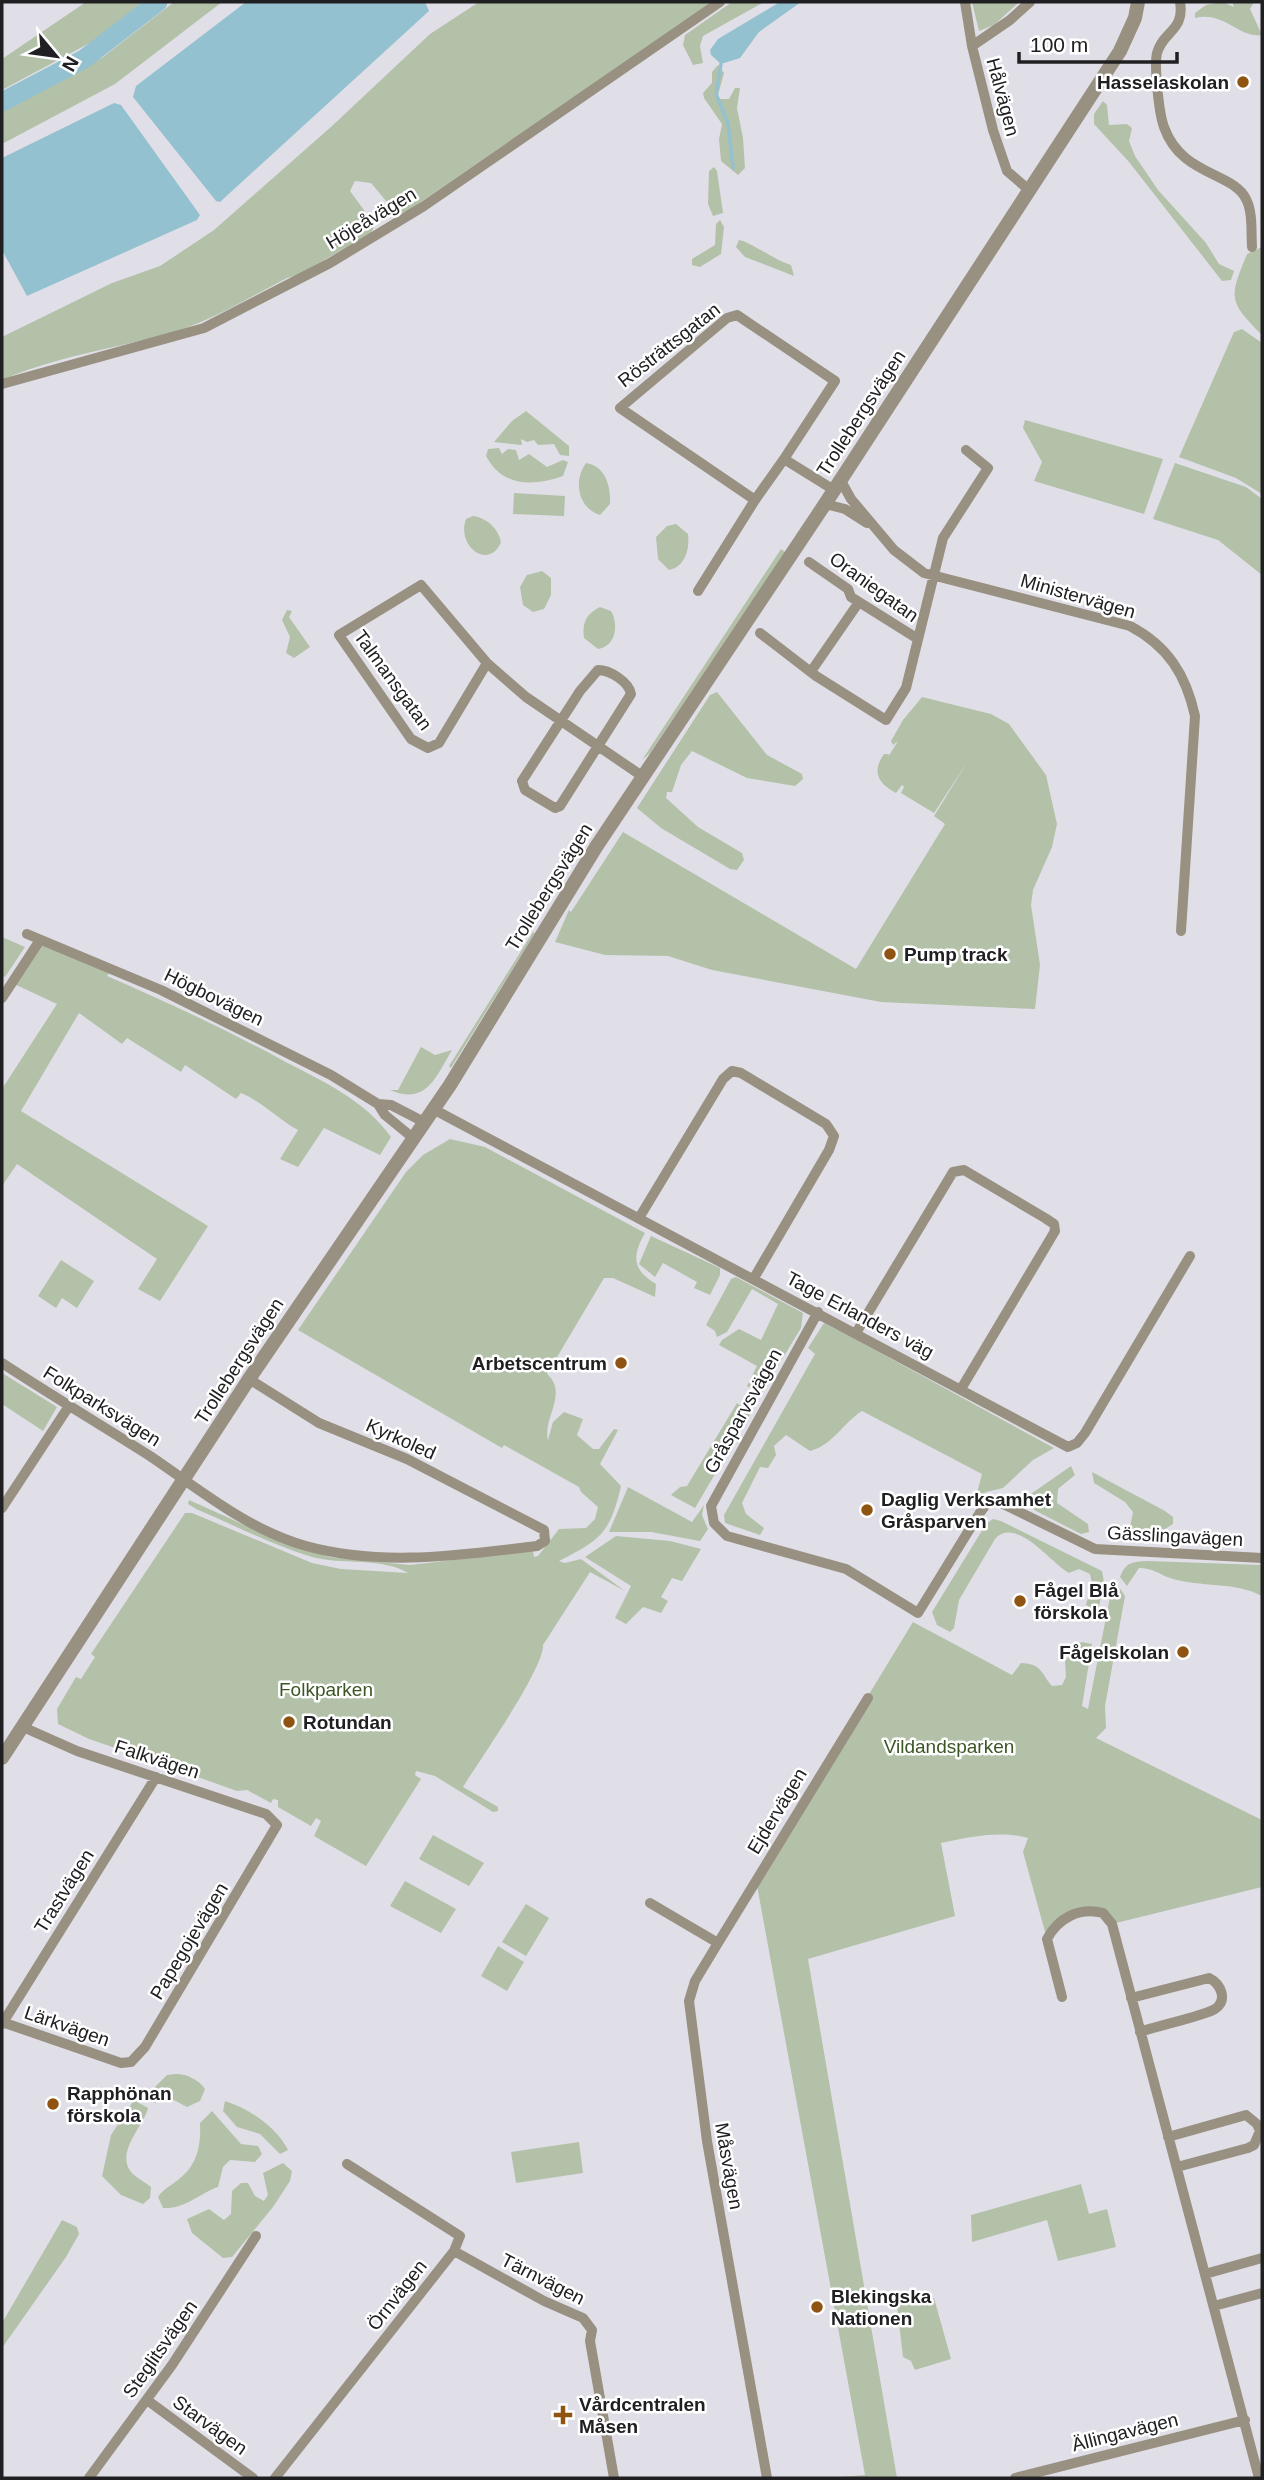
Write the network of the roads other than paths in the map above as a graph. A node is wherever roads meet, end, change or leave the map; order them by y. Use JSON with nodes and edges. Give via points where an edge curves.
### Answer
{"nodes":[{"id":1,"x":720,"y":2,"type":"edge"},
{"id":2,"x":965,"y":2,"type":"edge"},
{"id":3,"x":1030,"y":2,"type":"edge"},
{"id":4,"x":1138,"y":2,"type":"edge"},
{"id":5,"x":1180,"y":2,"type":"edge"},
{"id":6,"x":972,"y":46,"type":"junction"},
{"id":7,"x":1030,"y":190,"type":"junction"},
{"id":8,"x":1252,"y":247,"type":"dead end"},
{"id":9,"x":2,"y":384,"type":"edge"},
{"id":10,"x":966,"y":450,"type":"dead end"},
{"id":11,"x":784,"y":459,"type":"junction"},
{"id":12,"x":837,"y":485,"type":"junction"},
{"id":13,"x":755,"y":500,"type":"junction"},
{"id":14,"x":825,"y":504,"type":"junction"},
{"id":15,"x":875,"y":528,"type":"junction"},
{"id":16,"x":809,"y":562,"type":"dead end"},
{"id":17,"x":934,"y":577,"type":"junction"},
{"id":18,"x":698,"y":591,"type":"dead end"},
{"id":19,"x":859,"y":603,"type":"junction"},
{"id":20,"x":760,"y":633,"type":"dead end"},
{"id":21,"x":918,"y":639,"type":"junction"},
{"id":22,"x":487,"y":663,"type":"junction"},
{"id":23,"x":812,"y":670,"type":"junction"},
{"id":24,"x":559,"y":722,"type":"junction"},
{"id":25,"x":597,"y":746,"type":"junction"},
{"id":26,"x":642,"y":776,"type":"junction"},
{"id":27,"x":1181,"y":931,"type":"dead end"},
{"id":28,"x":27,"y":934,"type":"dead end"},
{"id":29,"x":40,"y":940,"type":"junction"},
{"id":30,"x":2,"y":998,"type":"edge"},
{"id":31,"x":378,"y":1104,"type":"junction"},
{"id":32,"x":433,"y":1109,"type":"junction"},
{"id":33,"x":424,"y":1122,"type":"junction"},
{"id":34,"x":413,"y":1138,"type":"junction"},
{"id":35,"x":639,"y":1218,"type":"junction"},
{"id":36,"x":1190,"y":1256,"type":"dead end"},
{"id":37,"x":754,"y":1278,"type":"junction"},
{"id":38,"x":818,"y":1312,"type":"junction"},
{"id":39,"x":856,"y":1333,"type":"junction"},
{"id":40,"x":2,"y":1363,"type":"edge"},
{"id":41,"x":249,"y":1379,"type":"junction"},
{"id":42,"x":961,"y":1388,"type":"junction"},
{"id":43,"x":69,"y":1406,"type":"junction"},
{"id":44,"x":184,"y":1480,"type":"junction"},
{"id":45,"x":2,"y":1508,"type":"edge"},
{"id":46,"x":540,"y":1528,"type":"joint"},
{"id":47,"x":717,"y":1528,"type":"joint"},
{"id":48,"x":1262,"y":1558,"type":"edge"},
{"id":49,"x":868,"y":1698,"type":"dead end"},
{"id":50,"x":23,"y":1727,"type":"junction"},
{"id":51,"x":2,"y":1758,"type":"edge"},
{"id":52,"x":156,"y":1777,"type":"junction"},
{"id":53,"x":277,"y":1825,"type":"joint"},
{"id":54,"x":650,"y":1903,"type":"dead end"},
{"id":55,"x":718,"y":1943,"type":"junction"},
{"id":56,"x":1062,"y":1997,"type":"dead end"},
{"id":57,"x":1131,"y":1998,"type":"junction"},
{"id":58,"x":2,"y":2023,"type":"edge"},
{"id":59,"x":1140,"y":2032,"type":"junction"},
{"id":60,"x":121,"y":2063,"type":"joint"},
{"id":61,"x":1168,"y":2137,"type":"junction"},
{"id":62,"x":347,"y":2164,"type":"dead end"},
{"id":63,"x":1177,"y":2167,"type":"junction"},
{"id":64,"x":256,"y":2236,"type":"dead end"},
{"id":65,"x":454,"y":2251,"type":"junction"},
{"id":66,"x":1262,"y":2258,"type":"edge"},
{"id":67,"x":1205,"y":2274,"type":"junction"},
{"id":68,"x":1262,"y":2293,"type":"edge"},
{"id":69,"x":1214,"y":2306,"type":"junction"},
{"id":70,"x":147,"y":2400,"type":"junction"},
{"id":71,"x":1245,"y":2420,"type":"junction"},
{"id":72,"x":1259,"y":2464,"type":"edge"},
{"id":73,"x":89,"y":2478,"type":"edge"},
{"id":74,"x":253,"y":2478,"type":"edge"},
{"id":75,"x":275,"y":2478,"type":"edge"},
{"id":76,"x":614,"y":2478,"type":"edge"},
{"id":77,"x":767,"y":2478,"type":"edge"},
{"id":78,"x":1015,"y":2478,"type":"edge"},
{"id":79,"x":1259,"y":2478,"type":"edge"}],
"edges":[{"from":1,"to":9,"type":"street","name":"Höjeåvägen","via":[[425,206],[237,313],[204,328]]},
{"from":2,"to":6,"type":"street","name":"Hålvägen"},
{"from":3,"to":6,"type":"street"},
{"from":4,"to":7,"type":"street","name":"Trollebergsvägen","via":[[1129,36]]},
{"from":5,"to":8,"type":"street","via":[[1178,23],[1157,52],[1163,123],[1183,158],[1241,192],[1248,207]]},
{"from":6,"to":7,"type":"street","name":"Hålvägen","via":[[1007,171]]},
{"from":7,"to":12,"type":"street","name":"Trollebergsvägen"},
{"from":10,"to":17,"type":"street","via":[[988,468],[943,538]]},
{"from":11,"to":12,"type":"street"},
{"from":11,"to":13,"type":"street","name":"Rösträttsgatan"},
{"from":11,"to":13,"type":"street","name":"Rösträttsgatan","via":[[835,382],[737,316],[727,318],[622,404],[622,412]]},
{"from":12,"to":14,"type":"street","name":"Trollebergsvägen"},
{"from":12,"to":15,"type":"street","name":"Ministervägen"},
{"from":13,"to":18,"type":"street","name":"Rösträttsgatan"},
{"from":14,"to":15,"type":"street","name":"Ministervägen","via":[[845,509]]},
{"from":14,"to":26,"type":"street","name":"Trollebergsvägen"},
{"from":15,"to":17,"type":"street","name":"Ministervägen","via":[[907,563]]},
{"from":16,"to":19,"type":"street","name":"Oraniegatan","via":[[848,589]]},
{"from":17,"to":21,"type":"street"},
{"from":17,"to":27,"type":"street","name":"Ministervägen","via":[[1130,626],[1156,643],[1177,665],[1195,716]]},
{"from":19,"to":21,"type":"street","name":"Oraniegatan"},
{"from":19,"to":23,"type":"street"},
{"from":20,"to":23,"type":"street"},
{"from":21,"to":23,"type":"street","via":[[906,688],[886,720]]},
{"from":22,"to":22,"type":"street","name":"Talmansgatan","via":[[421,585],[338,635],[411,739],[428,748],[439,743]]},
{"from":22,"to":24,"type":"street","name":"Talmansgatan"},
{"from":24,"to":25,"type":"street","name":"Talmansgatan"},
{"from":24,"to":25,"type":"street","via":[[593,673],[609,672],[629,686],[631,694]]},
{"from":24,"to":25,"type":"street","via":[[522,781],[525,790],[557,808]]},
{"from":25,"to":26,"type":"street","name":"Talmansgatan"},
{"from":26,"to":32,"type":"street","name":"Trollebergsvägen"},
{"from":28,"to":29,"type":"street","name":"Högbovägen"},
{"from":29,"to":30,"type":"street"},
{"from":29,"to":31,"type":"street","name":"Högbovägen","via":[[161,990],[331,1075]]},
{"from":31,"to":33,"type":"street","name":"Högbovägen","via":[[391,1105]]},
{"from":31,"to":34,"type":"street","name":"Högbovägen"},
{"from":32,"to":33,"type":"street","name":"Trollebergsvägen"},
{"from":32,"to":35,"type":"street","name":"Tage Erlanders väg"},
{"from":33,"to":34,"type":"street","name":"Trollebergsvägen"},
{"from":34,"to":41,"type":"street","name":"Trollebergsvägen"},
{"from":35,"to":37,"type":"street","name":"Tage Erlanders väg"},
{"from":35,"to":37,"type":"street","via":[[723,1079],[732,1071],[741,1073],[826,1124],[834,1136]]},
{"from":36,"to":42,"type":"street","name":"Tage Erlanders väg","via":[[1074,1446],[1062,1444]]},
{"from":37,"to":38,"type":"street","name":"Tage Erlanders väg"},
{"from":38,"to":39,"type":"street","name":"Tage Erlanders väg"},
{"from":38,"to":47,"type":"street","name":"Gråsparvsvägen","via":[[714,1499],[710,1511]]},
{"from":39,"to":42,"type":"street","name":"Tage Erlanders väg"},
{"from":39,"to":42,"type":"street","via":[[953,1172],[964,1170],[1054,1224],[1055,1231]]},
{"from":40,"to":43,"type":"street","name":"Folkparksvägen"},
{"from":41,"to":44,"type":"street","name":"Trollebergsvägen"},
{"from":41,"to":46,"type":"street","name":"Kyrkoled","via":[[319,1423],[407,1459]]},
{"from":43,"to":44,"type":"street","name":"Folkparksvägen"},
{"from":43,"to":45,"type":"street"},
{"from":44,"to":46,"type":"street","name":"Folkparksvägen","via":[[277,1535],[347,1554],[422,1559],[534,1546],[546,1537]]},
{"from":44,"to":50,"type":"street","name":"Trollebergsvägen"},
{"from":47,"to":48,"type":"street","name":"Gässlingavägen","via":[[736,1539],[846,1569],[918,1613],[979,1514],[995,1500],[1096,1549]]},
{"from":49,"to":55,"type":"street","name":"Ejdervägen"},
{"from":50,"to":51,"type":"street","name":"Trollebergsvägen"},
{"from":50,"to":52,"type":"street","name":"Falkvägen"},
{"from":52,"to":53,"type":"street","name":"Falkvägen","via":[[266,1814]]},
{"from":52,"to":58,"type":"street","name":"Trastvägen"},
{"from":53,"to":60,"type":"street","name":"Papegojevägen","via":[[145,2047],[131,2062]]},
{"from":54,"to":55,"type":"street"},
{"from":55,"to":77,"type":"street","name":"Måsvägen","via":[[695,1981],[689,2024]]},
{"from":56,"to":57,"type":"street","via":[[1047,1939],[1055,1924],[1067,1916],[1098,1911],[1111,1919]]},
{"from":57,"to":59,"type":"street"},
{"from":57,"to":59,"type":"street","via":[[1209,1979],[1222,1994],[1211,2011]]},
{"from":58,"to":60,"type":"street","name":"Lärkvägen"},
{"from":59,"to":61,"type":"street"},
{"from":61,"to":63,"type":"street"},
{"from":61,"to":63,"type":"street","via":[[1246,2115],[1259,2131],[1258,2139],[1248,2148]]},
{"from":62,"to":65,"type":"street","name":"Örnvägen","via":[[460,2236]]},
{"from":63,"to":67,"type":"street"},
{"from":64,"to":70,"type":"street","name":"Steglitsvägen"},
{"from":65,"to":75,"type":"street","name":"Örnvägen"},
{"from":65,"to":76,"type":"street","name":"Tärnvägen","via":[[583,2318],[592,2330],[590,2341]]},
{"from":66,"to":67,"type":"street"},
{"from":67,"to":69,"type":"street"},
{"from":68,"to":69,"type":"street"},
{"from":69,"to":71,"type":"street"},
{"from":70,"to":73,"type":"street","name":"Steglitsvägen"},
{"from":70,"to":74,"type":"street","name":"Starvägen"},
{"from":71,"to":72,"type":"street"},
{"from":71,"to":78,"type":"street","name":"Ällingavägen"},
{"from":72,"to":79,"type":"street"}]}
